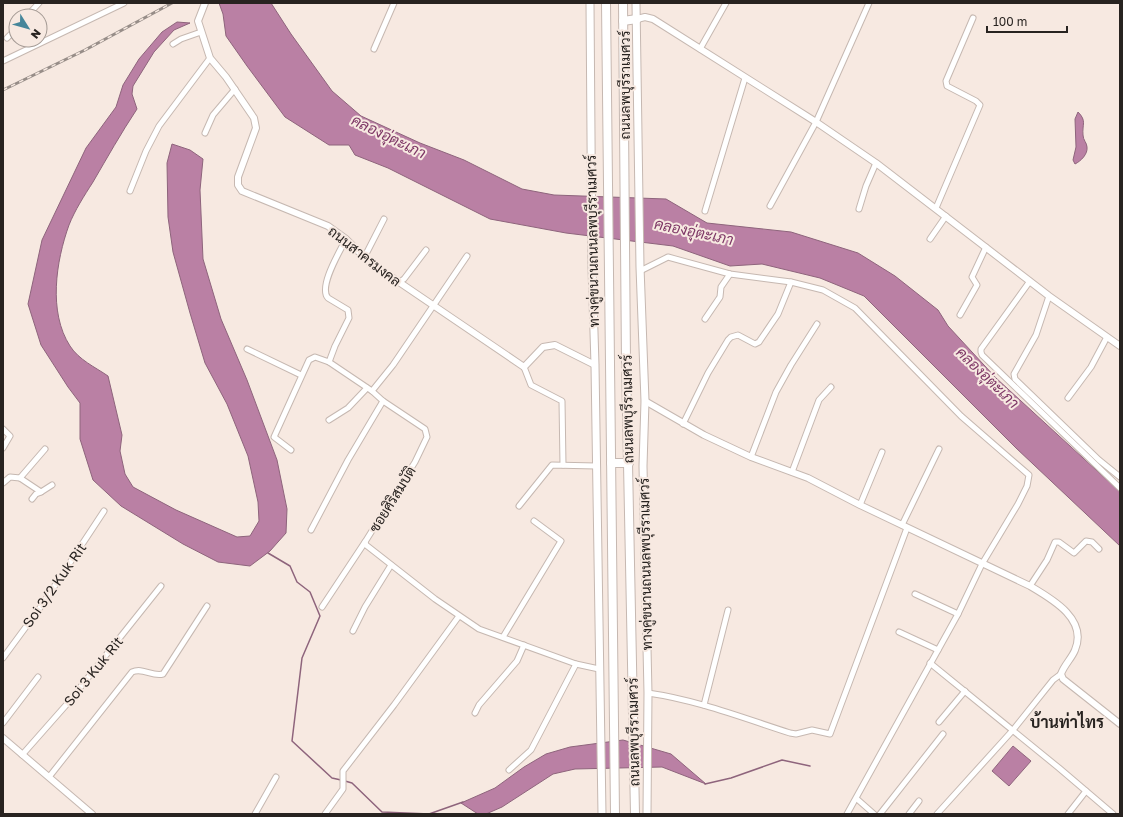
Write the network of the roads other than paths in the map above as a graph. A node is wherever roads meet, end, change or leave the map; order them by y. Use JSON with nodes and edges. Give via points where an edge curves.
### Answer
{"nodes":[{"id":1,"x":124,"y":3,"type":"edge"},
{"id":2,"x":205,"y":3,"type":"edge"},
{"id":3,"x":394,"y":3,"type":"edge"},
{"id":4,"x":590,"y":3,"type":"edge"},
{"id":5,"x":606,"y":3,"type":"edge"},
{"id":6,"x":623,"y":3,"type":"edge"},
{"id":7,"x":636,"y":3,"type":"edge"},
{"id":8,"x":726,"y":3,"type":"edge"},
{"id":9,"x":869,"y":3,"type":"edge"},
{"id":10,"x":973,"y":18,"type":"dead end"},
{"id":11,"x":637,"y":19,"type":"junction"},
{"id":12,"x":623,"y":21,"type":"junction"},
{"id":13,"x":201,"y":32,"type":"junction"},
{"id":14,"x":173,"y":44,"type":"dead end"},
{"id":15,"x":374,"y":49,"type":"dead end"},
{"id":16,"x":700,"y":49,"type":"junction"},
{"id":17,"x":210,"y":58,"type":"junction"},
{"id":18,"x":3,"y":61,"type":"edge"},
{"id":19,"x":745,"y":78,"type":"junction"},
{"id":20,"x":235,"y":89,"type":"junction"},
{"id":21,"x":816,"y":122,"type":"junction"},
{"id":22,"x":205,"y":133,"type":"dead end"},
{"id":23,"x":876,"y":163,"type":"junction"},
{"id":24,"x":130,"y":191,"type":"dead end"},
{"id":25,"x":770,"y":206,"type":"dead end"},
{"id":26,"x":936,"y":208,"type":"junction"},
{"id":27,"x":859,"y":210,"type":"dead end"},
{"id":28,"x":705,"y":211,"type":"dead end"},
{"id":29,"x":946,"y":216,"type":"junction"},
{"id":30,"x":384,"y":218,"type":"dead end"},
{"id":31,"x":346,"y":239,"type":"junction"},
{"id":32,"x":930,"y":239,"type":"dead end"},
{"id":33,"x":986,"y":247,"type":"junction"},
{"id":34,"x":426,"y":250,"type":"dead end"},
{"id":35,"x":467,"y":256,"type":"dead end"},
{"id":36,"x":364,"y":258,"type":"junction"},
{"id":37,"x":640,"y":269,"type":"junction"},
{"id":38,"x":730,"y":274,"type":"junction"},
{"id":39,"x":396,"y":281,"type":"junction"},
{"id":40,"x":1030,"y":281,"type":"junction"},
{"id":41,"x":791,"y":282,"type":"junction"},
{"id":42,"x":1049,"y":296,"type":"junction"},
{"id":43,"x":432,"y":306,"type":"junction"},
{"id":44,"x":960,"y":315,"type":"dead end"},
{"id":45,"x":704,"y":318,"type":"dead end"},
{"id":46,"x":817,"y":324,"type":"dead end"},
{"id":47,"x":1107,"y":337,"type":"junction"},
{"id":48,"x":1120,"y":346,"type":"edge"},
{"id":49,"x":247,"y":349,"type":"dead end"},
{"id":50,"x":329,"y":362,"type":"junction"},
{"id":51,"x":595,"y":366,"type":"junction"},
{"id":52,"x":524,"y":367,"type":"junction"},
{"id":53,"x":302,"y":375,"type":"junction"},
{"id":54,"x":831,"y":387,"type":"dead end"},
{"id":55,"x":287,"y":390,"type":"dead end"},
{"id":56,"x":369,"y":390,"type":"junction"},
{"id":57,"x":293,"y":393,"type":"junction"},
{"id":58,"x":1068,"y":398,"type":"dead end"},
{"id":59,"x":383,"y":401,"type":"junction"},
{"id":60,"x":645,"y":401,"type":"junction"},
{"id":61,"x":329,"y":420,"type":"dead end"},
{"id":62,"x":683,"y":424,"type":"junction"},
{"id":63,"x":3,"y":429,"type":"edge"},
{"id":64,"x":3,"y":448,"type":"edge"},
{"id":65,"x":45,"y":449,"type":"dead end"},
{"id":66,"x":939,"y":449,"type":"dead end"},
{"id":67,"x":292,"y":450,"type":"dead end"},
{"id":68,"x":882,"y":452,"type":"dead end"},
{"id":69,"x":751,"y":457,"type":"junction"},
{"id":70,"x":610,"y":463,"type":"junction"},
{"id":71,"x":629,"y":463,"type":"junction"},
{"id":72,"x":563,"y":466,"type":"junction"},
{"id":73,"x":596,"y":466,"type":"junction"},
{"id":74,"x":792,"y":472,"type":"junction"},
{"id":75,"x":1120,"y":476,"type":"edge"},
{"id":76,"x":20,"y":478,"type":"junction"},
{"id":77,"x":3,"y":484,"type":"edge"},
{"id":78,"x":52,"y":485,"type":"dead end"},
{"id":79,"x":1120,"y":488,"type":"edge"},
{"id":80,"x":41,"y":492,"type":"junction"},
{"id":81,"x":32,"y":499,"type":"dead end"},
{"id":82,"x":860,"y":505,"type":"junction"},
{"id":83,"x":519,"y":506,"type":"dead end"},
{"id":84,"x":104,"y":511,"type":"dead end"},
{"id":85,"x":534,"y":521,"type":"dead end"},
{"id":86,"x":905,"y":526,"type":"junction"},
{"id":87,"x":311,"y":530,"type":"dead end"},
{"id":88,"x":365,"y":542,"type":"junction"},
{"id":89,"x":1099,"y":549,"type":"dead end"},
{"id":90,"x":391,"y":564,"type":"junction"},
{"id":91,"x":982,"y":564,"type":"junction"},
{"id":92,"x":161,"y":586,"type":"dead end"},
{"id":93,"x":1030,"y":586,"type":"junction"},
{"id":94,"x":915,"y":594,"type":"dead end"},
{"id":95,"x":207,"y":606,"type":"dead end"},
{"id":96,"x":322,"y":607,"type":"dead end"},
{"id":97,"x":728,"y":610,"type":"dead end"},
{"id":98,"x":958,"y":614,"type":"junction"},
{"id":99,"x":459,"y":616,"type":"junction"},
{"id":100,"x":353,"y":630,"type":"dead end"},
{"id":101,"x":900,"y":632,"type":"dead end"},
{"id":102,"x":503,"y":637,"type":"junction"},
{"id":103,"x":524,"y":645,"type":"junction"},
{"id":104,"x":938,"y":650,"type":"junction"},
{"id":105,"x":3,"y":658,"type":"edge"},
{"id":106,"x":930,"y":663,"type":"junction"},
{"id":107,"x":576,"y":664,"type":"junction"},
{"id":108,"x":599,"y":669,"type":"junction"},
{"id":109,"x":1061,"y":674,"type":"junction"},
{"id":110,"x":38,"y":677,"type":"dead end"},
{"id":111,"x":965,"y":691,"type":"junction"},
{"id":112,"x":648,"y":693,"type":"junction"},
{"id":113,"x":704,"y":705,"type":"junction"},
{"id":114,"x":475,"y":713,"type":"dead end"},
{"id":115,"x":939,"y":722,"type":"dead end"},
{"id":116,"x":3,"y":723,"type":"edge"},
{"id":117,"x":1120,"y":724,"type":"edge"},
{"id":118,"x":1013,"y":730,"type":"junction"},
{"id":119,"x":943,"y":734,"type":"dead end"},
{"id":120,"x":3,"y":738,"type":"edge"},
{"id":121,"x":22,"y":755,"type":"junction"},
{"id":122,"x":508,"y":770,"type":"dead end"},
{"id":123,"x":276,"y":776,"type":"dead end"},
{"id":124,"x":48,"y":777,"type":"junction"},
{"id":125,"x":1086,"y":792,"type":"junction"},
{"id":126,"x":856,"y":799,"type":"junction"},
{"id":127,"x":919,"y":801,"type":"dead end"},
{"id":128,"x":92,"y":814,"type":"edge"},
{"id":129,"x":255,"y":814,"type":"edge"},
{"id":130,"x":325,"y":814,"type":"edge"},
{"id":131,"x":602,"y":814,"type":"edge"},
{"id":132,"x":615,"y":814,"type":"edge"},
{"id":133,"x":635,"y":814,"type":"edge"},
{"id":134,"x":648,"y":814,"type":"edge"},
{"id":135,"x":847,"y":814,"type":"edge"},
{"id":136,"x":874,"y":814,"type":"edge"},
{"id":137,"x":880,"y":814,"type":"edge"},
{"id":138,"x":909,"y":814,"type":"edge"},
{"id":139,"x":937,"y":814,"type":"edge"},
{"id":140,"x":1068,"y":814,"type":"edge"},
{"id":141,"x":1113,"y":814,"type":"edge"}],
"edges":[{"from":1,"to":18,"type":"street"},
{"from":2,"to":13,"type":"street","name":"ถนนสาครมงคล","via":[[198,21]]},
{"from":3,"to":15,"type":"street"},
{"from":4,"to":51,"type":"main road","name":"ทางคู่ขนานถนนลพบุรีราเมศวร์"},
{"from":5,"to":70,"type":"main road","name":"ถนนลพบุรีราเมศวร์"},
{"from":6,"to":12,"type":"main road","name":"ถนนลพบุรีราเมศวร์"},
{"from":7,"to":11,"type":"main road","name":"ทางคู่ขนานถนนลพบุรีราเมศวร์"},
{"from":8,"to":16,"type":"street"},
{"from":9,"to":21,"type":"street"},
{"from":10,"to":26,"type":"street","via":[[946,81],[948,86],[976,100],[980,105]]},
{"from":11,"to":12,"type":"main road"},
{"from":11,"to":16,"type":"street","via":[[653,19]]},
{"from":11,"to":37,"type":"main road","name":"ทางคู่ขนานถนนลพบุรีราเมศวร์"},
{"from":12,"to":71,"type":"main road","name":"ถนนลพบุรีราเมศวร์"},
{"from":13,"to":14,"type":"street"},
{"from":13,"to":17,"type":"street","name":"ถนนสาครมงคล"},
{"from":16,"to":19,"type":"street"},
{"from":17,"to":20,"type":"street","name":"ถนนสาครมงคล"},
{"from":17,"to":24,"type":"street","via":[[159,126]]},
{"from":19,"to":21,"type":"street"},
{"from":19,"to":28,"type":"street"},
{"from":20,"to":22,"type":"street","via":[[213,116]]},
{"from":20,"to":31,"type":"street","name":"ถนนสาครมงคล","via":[[254,118],[256,128],[238,177],[240,189],[328,226]]},
{"from":21,"to":23,"type":"street"},
{"from":21,"to":25,"type":"street"},
{"from":23,"to":26,"type":"street"},
{"from":23,"to":27,"type":"street"},
{"from":26,"to":29,"type":"street"},
{"from":29,"to":32,"type":"street"},
{"from":29,"to":33,"type":"street"},
{"from":30,"to":36,"type":"street"},
{"from":31,"to":36,"type":"street","name":"ถนนสาครมงคล"},
{"from":31,"to":50,"type":"street","via":[[329,274],[325,295],[350,313]]},
{"from":33,"to":40,"type":"street"},
{"from":33,"to":44,"type":"street","via":[[972,276],[977,285]]},
{"from":34,"to":39,"type":"street","via":[[404,279]]},
{"from":35,"to":43,"type":"street"},
{"from":36,"to":39,"type":"street","name":"ถนนสาครมงคล"},
{"from":37,"to":38,"type":"street","via":[[668,257]]},
{"from":37,"to":60,"type":"main road","name":"ทางคู่ขนานถนนลพบุรีราเมศวร์"},
{"from":38,"to":41,"type":"street"},
{"from":38,"to":45,"type":"street","via":[[721,287],[720,297]]},
{"from":39,"to":43,"type":"street","name":"ถนนสาครมงคล"},
{"from":40,"to":42,"type":"street"},
{"from":40,"to":79,"type":"street","via":[[980,352]]},
{"from":41,"to":62,"type":"street","via":[[778,314],[759,342],[755,344],[738,335],[728,340],[708,373]]},
{"from":41,"to":91,"type":"street","via":[[823,290],[855,308],[961,416],[1029,475],[1027,486],[1018,504]]},
{"from":42,"to":47,"type":"street"},
{"from":42,"to":75,"type":"street","via":[[1036,335],[1014,374],[1015,379],[1099,460]]},
{"from":43,"to":52,"type":"street","name":"ถนนสาครมงคล"},
{"from":43,"to":56,"type":"street","via":[[393,366]]},
{"from":46,"to":69,"type":"street","via":[[776,392]]},
{"from":47,"to":48,"type":"street"},
{"from":47,"to":58,"type":"street","via":[[1091,367]]},
{"from":49,"to":53,"type":"street"},
{"from":50,"to":53,"type":"street","via":[[315,357],[309,360]]},
{"from":50,"to":56,"type":"street","name":"ซอยศิริสมบัติ"},
{"from":51,"to":52,"type":"street","via":[[555,345],[543,347]]},
{"from":51,"to":73,"type":"main road","name":"ทางคู่ขนานถนนลพบุรีราเมศวร์"},
{"from":52,"to":72,"type":"street","via":[[531,385],[562,401]]},
{"from":53,"to":57,"type":"street"},
{"from":54,"to":74,"type":"street","via":[[819,400]]},
{"from":55,"to":57,"type":"street"},
{"from":56,"to":59,"type":"street","name":"ซอยศิริสมบัติ"},
{"from":56,"to":61,"type":"street"},
{"from":57,"to":67,"type":"street","via":[[274,437]]},
{"from":59,"to":87,"type":"street"},
{"from":59,"to":88,"type":"street","name":"ซอยศิริสมบัติ","via":[[425,429],[428,437]]},
{"from":60,"to":62,"type":"street"},
{"from":60,"to":112,"type":"main road","name":"ทางคู่ขนานถนนลพบุรีราเมศวร์","via":[[643,466]]},
{"from":62,"to":69,"type":"street"},
{"from":63,"to":64,"type":"street","via":[[10,436]]},
{"from":65,"to":76,"type":"street"},
{"from":66,"to":86,"type":"street"},
{"from":68,"to":82,"type":"street"},
{"from":69,"to":74,"type":"street"},
{"from":70,"to":71,"type":"main road"},
{"from":70,"to":132,"type":"main road","name":"ถนนลพบุรีราเมศวร์"},
{"from":71,"to":133,"type":"main road","name":"ถนนลพบุรีราเมศวร์"},
{"from":72,"to":73,"type":"street"},
{"from":72,"to":83,"type":"street","via":[[552,466]]},
{"from":73,"to":108,"type":"main road","name":"ทางคู่ขนานถนนลพบุรีราเมศวร์"},
{"from":74,"to":82,"type":"street"},
{"from":76,"to":77,"type":"street","via":[[10,477]]},
{"from":76,"to":80,"type":"street"},
{"from":78,"to":80,"type":"street"},
{"from":80,"to":81,"type":"street"},
{"from":82,"to":86,"type":"street"},
{"from":84,"to":105,"type":"street","name":"Soi 3/2 Kuk Rit","via":[[42,605]]},
{"from":85,"to":102,"type":"street","via":[[561,541]]},
{"from":86,"to":91,"type":"street"},
{"from":86,"to":113,"type":"street","via":[[830,734],[812,730],[790,733]]},
{"from":88,"to":90,"type":"street","name":"ซอยศิริสมบัติ"},
{"from":88,"to":96,"type":"street"},
{"from":89,"to":93,"type":"street","via":[[1092,542],[1086,541],[1074,553],[1059,542],[1055,542]]},
{"from":90,"to":99,"type":"street","name":"ซอยศิริสมบัติ"},
{"from":90,"to":100,"type":"street"},
{"from":91,"to":93,"type":"street"},
{"from":91,"to":98,"type":"street"},
{"from":92,"to":121,"type":"street","name":"Soi 3 Kuk Rit","via":[[67,704]]},
{"from":93,"to":109,"type":"street","via":[[1062,607],[1075,624],[1079,636],[1075,650]]},
{"from":94,"to":98,"type":"street"},
{"from":95,"to":124,"type":"street","via":[[164,674],[137,669],[132,672]]},
{"from":97,"to":113,"type":"street"},
{"from":98,"to":104,"type":"street"},
{"from":99,"to":102,"type":"street","name":"ซอยศิริสมบัติ","via":[[479,629]]},
{"from":99,"to":130,"type":"street","via":[[343,771],[343,789]]},
{"from":101,"to":104,"type":"street"},
{"from":102,"to":103,"type":"street","name":"ซอยศิริสมบัติ"},
{"from":103,"to":107,"type":"street","name":"ซอยศิริสมบัติ"},
{"from":103,"to":114,"type":"street","via":[[517,662]]},
{"from":104,"to":106,"type":"street"},
{"from":106,"to":111,"type":"street"},
{"from":106,"to":126,"type":"street"},
{"from":107,"to":108,"type":"street","name":"ซอยศิริสมบัติ"},
{"from":107,"to":122,"type":"street","via":[[531,750]]},
{"from":108,"to":131,"type":"main road","name":"ทางคู่ขนานถนนลพบุรีราเมศวร์"},
{"from":109,"to":117,"type":"street"},
{"from":109,"to":118,"type":"street"},
{"from":110,"to":116,"type":"street"},
{"from":111,"to":115,"type":"street"},
{"from":111,"to":118,"type":"street"},
{"from":112,"to":113,"type":"street"},
{"from":112,"to":134,"type":"main road","name":"ทางคู่ขนานถนนลพบุรีราเมศวร์"},
{"from":118,"to":125,"type":"street"},
{"from":118,"to":139,"type":"street"},
{"from":119,"to":137,"type":"street"},
{"from":120,"to":121,"type":"street"},
{"from":121,"to":124,"type":"street"},
{"from":123,"to":129,"type":"street"},
{"from":124,"to":128,"type":"street"},
{"from":125,"to":140,"type":"street"},
{"from":125,"to":141,"type":"street"},
{"from":126,"to":135,"type":"street"},
{"from":126,"to":136,"type":"street"},
{"from":127,"to":138,"type":"street"}]}
